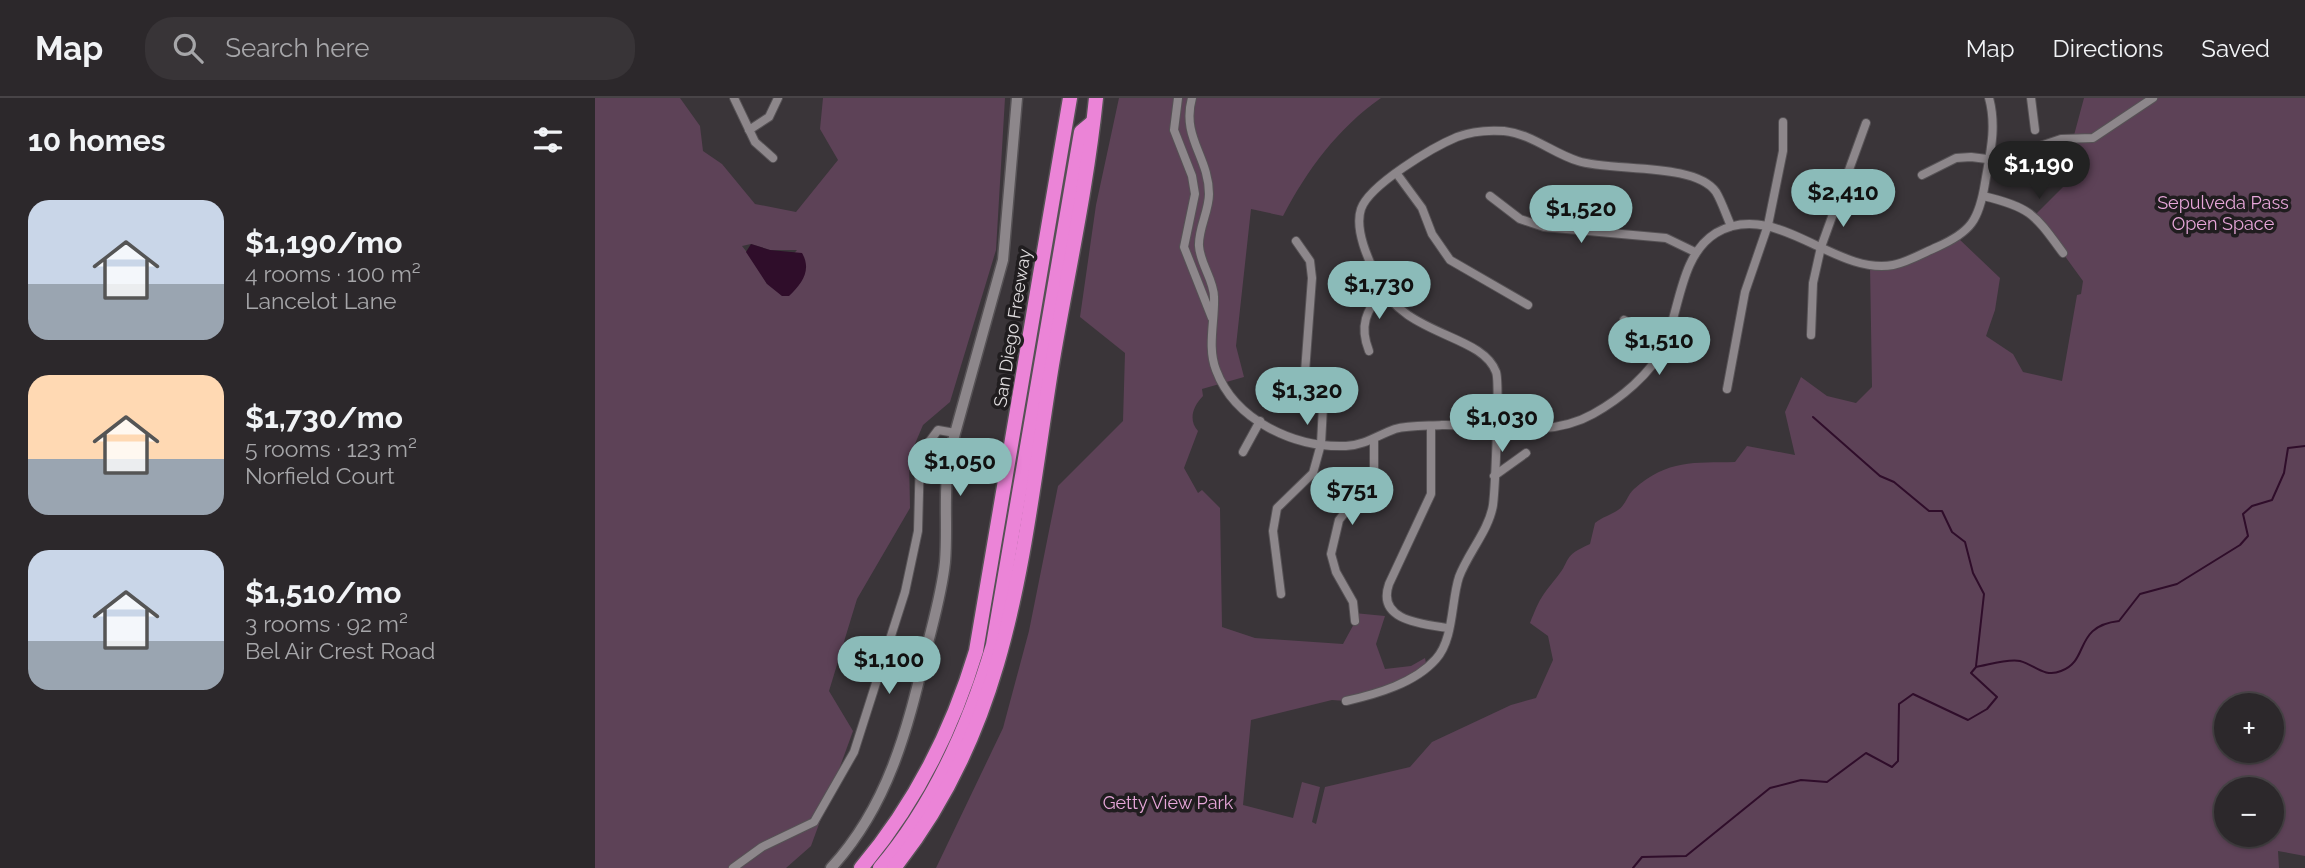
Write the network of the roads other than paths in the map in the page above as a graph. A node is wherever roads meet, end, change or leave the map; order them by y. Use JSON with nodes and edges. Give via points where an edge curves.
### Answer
{"nodes":[{"id":1,"x":734,"y":98,"type":"edge"},
{"id":2,"x":778,"y":98,"type":"edge"},
{"id":3,"x":1017,"y":98,"type":"edge"},
{"id":4,"x":1070,"y":98,"type":"edge"},
{"id":5,"x":1078,"y":98,"type":"edge"},
{"id":6,"x":1095,"y":98,"type":"edge"},
{"id":7,"x":1178,"y":98,"type":"edge"},
{"id":8,"x":1192,"y":98,"type":"edge"},
{"id":9,"x":1989,"y":98,"type":"edge"},
{"id":10,"x":2031,"y":98,"type":"edge"},
{"id":11,"x":2153,"y":98,"type":"edge"},
{"id":12,"x":1783,"y":121,"type":"dead end"},
{"id":13,"x":1093,"y":122,"type":"junction"},
{"id":14,"x":1866,"y":122,"type":"dead end"},
{"id":15,"x":749,"y":130,"type":"junction"},
{"id":16,"x":2035,"y":130,"type":"dead end"},
{"id":17,"x":772,"y":158,"type":"dead end"},
{"id":18,"x":1989,"y":160,"type":"junction"},
{"id":19,"x":1397,"y":174,"type":"junction"},
{"id":20,"x":1921,"y":175,"type":"dead end"},
{"id":21,"x":1490,"y":196,"type":"dead end"},
{"id":22,"x":1983,"y":197,"type":"junction"},
{"id":23,"x":1768,"y":225,"type":"junction"},
{"id":24,"x":1731,"y":226,"type":"junction"},
{"id":25,"x":1296,"y":241,"type":"dead end"},
{"id":26,"x":1821,"y":247,"type":"junction"},
{"id":27,"x":1695,"y":252,"type":"junction"},
{"id":28,"x":2063,"y":253,"type":"dead end"},
{"id":29,"x":1383,"y":291,"type":"junction"},
{"id":30,"x":1528,"y":305,"type":"dead end"},
{"id":31,"x":1212,"y":318,"type":"junction"},
{"id":32,"x":1624,"y":320,"type":"dead end"},
{"id":33,"x":1811,"y":335,"type":"dead end"},
{"id":34,"x":1663,"y":348,"type":"junction"},
{"id":35,"x":1369,"y":351,"type":"dead end"},
{"id":36,"x":1727,"y":389,"type":"dead end"},
{"id":37,"x":1260,"y":421,"type":"junction"},
{"id":38,"x":1431,"y":426,"type":"junction"},
{"id":39,"x":1496,"y":428,"type":"junction"},
{"id":40,"x":955,"y":433,"type":"junction"},
{"id":41,"x":1374,"y":441,"type":"junction"},
{"id":42,"x":1321,"y":444,"type":"junction"},
{"id":43,"x":1244,"y":452,"type":"dead end"},
{"id":44,"x":1526,"y":453,"type":"dead end"},
{"id":45,"x":1494,"y":476,"type":"junction"},
{"id":46,"x":1281,"y":594,"type":"dead end"},
{"id":47,"x":1355,"y":621,"type":"dead end"},
{"id":48,"x":1448,"y":628,"type":"junction"},
{"id":49,"x":1346,"y":701,"type":"dead end"},
{"id":50,"x":733,"y":868,"type":"edge"},
{"id":51,"x":831,"y":868,"type":"edge"},
{"id":52,"x":861,"y":868,"type":"edge"},
{"id":53,"x":871,"y":868,"type":"edge"},
{"id":54,"x":880,"y":868,"type":"edge"},
{"id":55,"x":894,"y":868,"type":"edge"}],
"edges":[{"from":1,"to":15,"type":"street"},
{"from":2,"to":15,"type":"street","via":[[769,117]]},
{"from":3,"to":40,"type":"main road","via":[[1003,260]]},
{"from":4,"to":52,"type":"highway","name":"San Diego Freeway","via":[[976,651],[947,732],[922,782]]},
{"from":5,"to":53,"type":"highway","via":[[979,665],[938,768]]},
{"from":6,"to":13,"type":"highway"},
{"from":7,"to":31,"type":"street","via":[[1174,130],[1195,194],[1184,247]]},
{"from":8,"to":31,"type":"street","via":[[1188,127],[1206,172],[1209,195],[1199,246],[1215,295]]},
{"from":9,"to":18,"type":"street","via":[[1994,118]]},
{"from":10,"to":16,"type":"street"},
{"from":11,"to":18,"type":"street","via":[[2093,138],[2060,139],[2019,158]]},
{"from":12,"to":23,"type":"street","via":[[1783,151]]},
{"from":13,"to":54,"type":"highway","via":[[1081,132],[993,645],[946,767]]},
{"from":13,"to":55,"type":"highway","via":[[999,666],[955,776]]},
{"from":14,"to":26,"type":"street"},
{"from":15,"to":17,"type":"street"},
{"from":18,"to":20,"type":"street","via":[[1956,158]]},
{"from":18,"to":22,"type":"street"},
{"from":19,"to":24,"type":"street","via":[[1459,136],[1506,131],[1532,138],[1581,163],[1699,180],[1715,190]]},
{"from":19,"to":29,"type":"street","via":[[1367,197],[1360,211],[1359,228]]},
{"from":19,"to":30,"type":"street","via":[[1450,260]]},
{"from":21,"to":27,"type":"street","via":[[1520,219],[1543,228],[1666,238]]},
{"from":22,"to":26,"type":"street","via":[[1978,217],[1958,238],[1893,265],[1870,265]]},
{"from":22,"to":28,"type":"street","via":[[2014,203],[2035,215]]},
{"from":23,"to":24,"type":"street"},
{"from":23,"to":26,"type":"street"},
{"from":23,"to":36,"type":"street","via":[[1745,292]]},
{"from":24,"to":27,"type":"street"},
{"from":25,"to":42,"type":"street","via":[[1310,261],[1304,359],[1305,372],[1323,406]]},
{"from":26,"to":33,"type":"street","via":[[1813,283]]},
{"from":27,"to":34,"type":"street"},
{"from":29,"to":35,"type":"street","via":[[1365,318]]},
{"from":29,"to":39,"type":"street","via":[[1416,322],[1484,354],[1497,372]]},
{"from":31,"to":37,"type":"street","via":[[1215,369],[1231,396]]},
{"from":32,"to":34,"type":"street"},
{"from":34,"to":39,"type":"street","via":[[1637,383],[1591,416],[1528,430]]},
{"from":37,"to":42,"type":"street","via":[[1281,436]]},
{"from":37,"to":43,"type":"street"},
{"from":38,"to":39,"type":"street"},
{"from":38,"to":41,"type":"street","via":[[1398,428]]},
{"from":38,"to":48,"type":"street","via":[[1431,494],[1387,590],[1391,608],[1405,620]]},
{"from":39,"to":45,"type":"street"},
{"from":40,"to":50,"type":"street","via":[[938,430],[920,454],[918,531],[905,592],[854,752],[814,822],[774,840]]},
{"from":40,"to":51,"type":"main road","via":[[945,488],[943,575],[904,738],[878,803]]},
{"from":41,"to":42,"type":"street"},
{"from":41,"to":47,"type":"street","via":[[1374,476],[1339,520],[1331,554],[1353,602]]},
{"from":42,"to":46,"type":"street","via":[[1313,473],[1277,508],[1273,531]]},
{"from":44,"to":45,"type":"street"},
{"from":45,"to":48,"type":"street","via":[[1493,507],[1459,579]]},
{"from":48,"to":49,"type":"street","via":[[1439,656],[1412,678]]}]}
